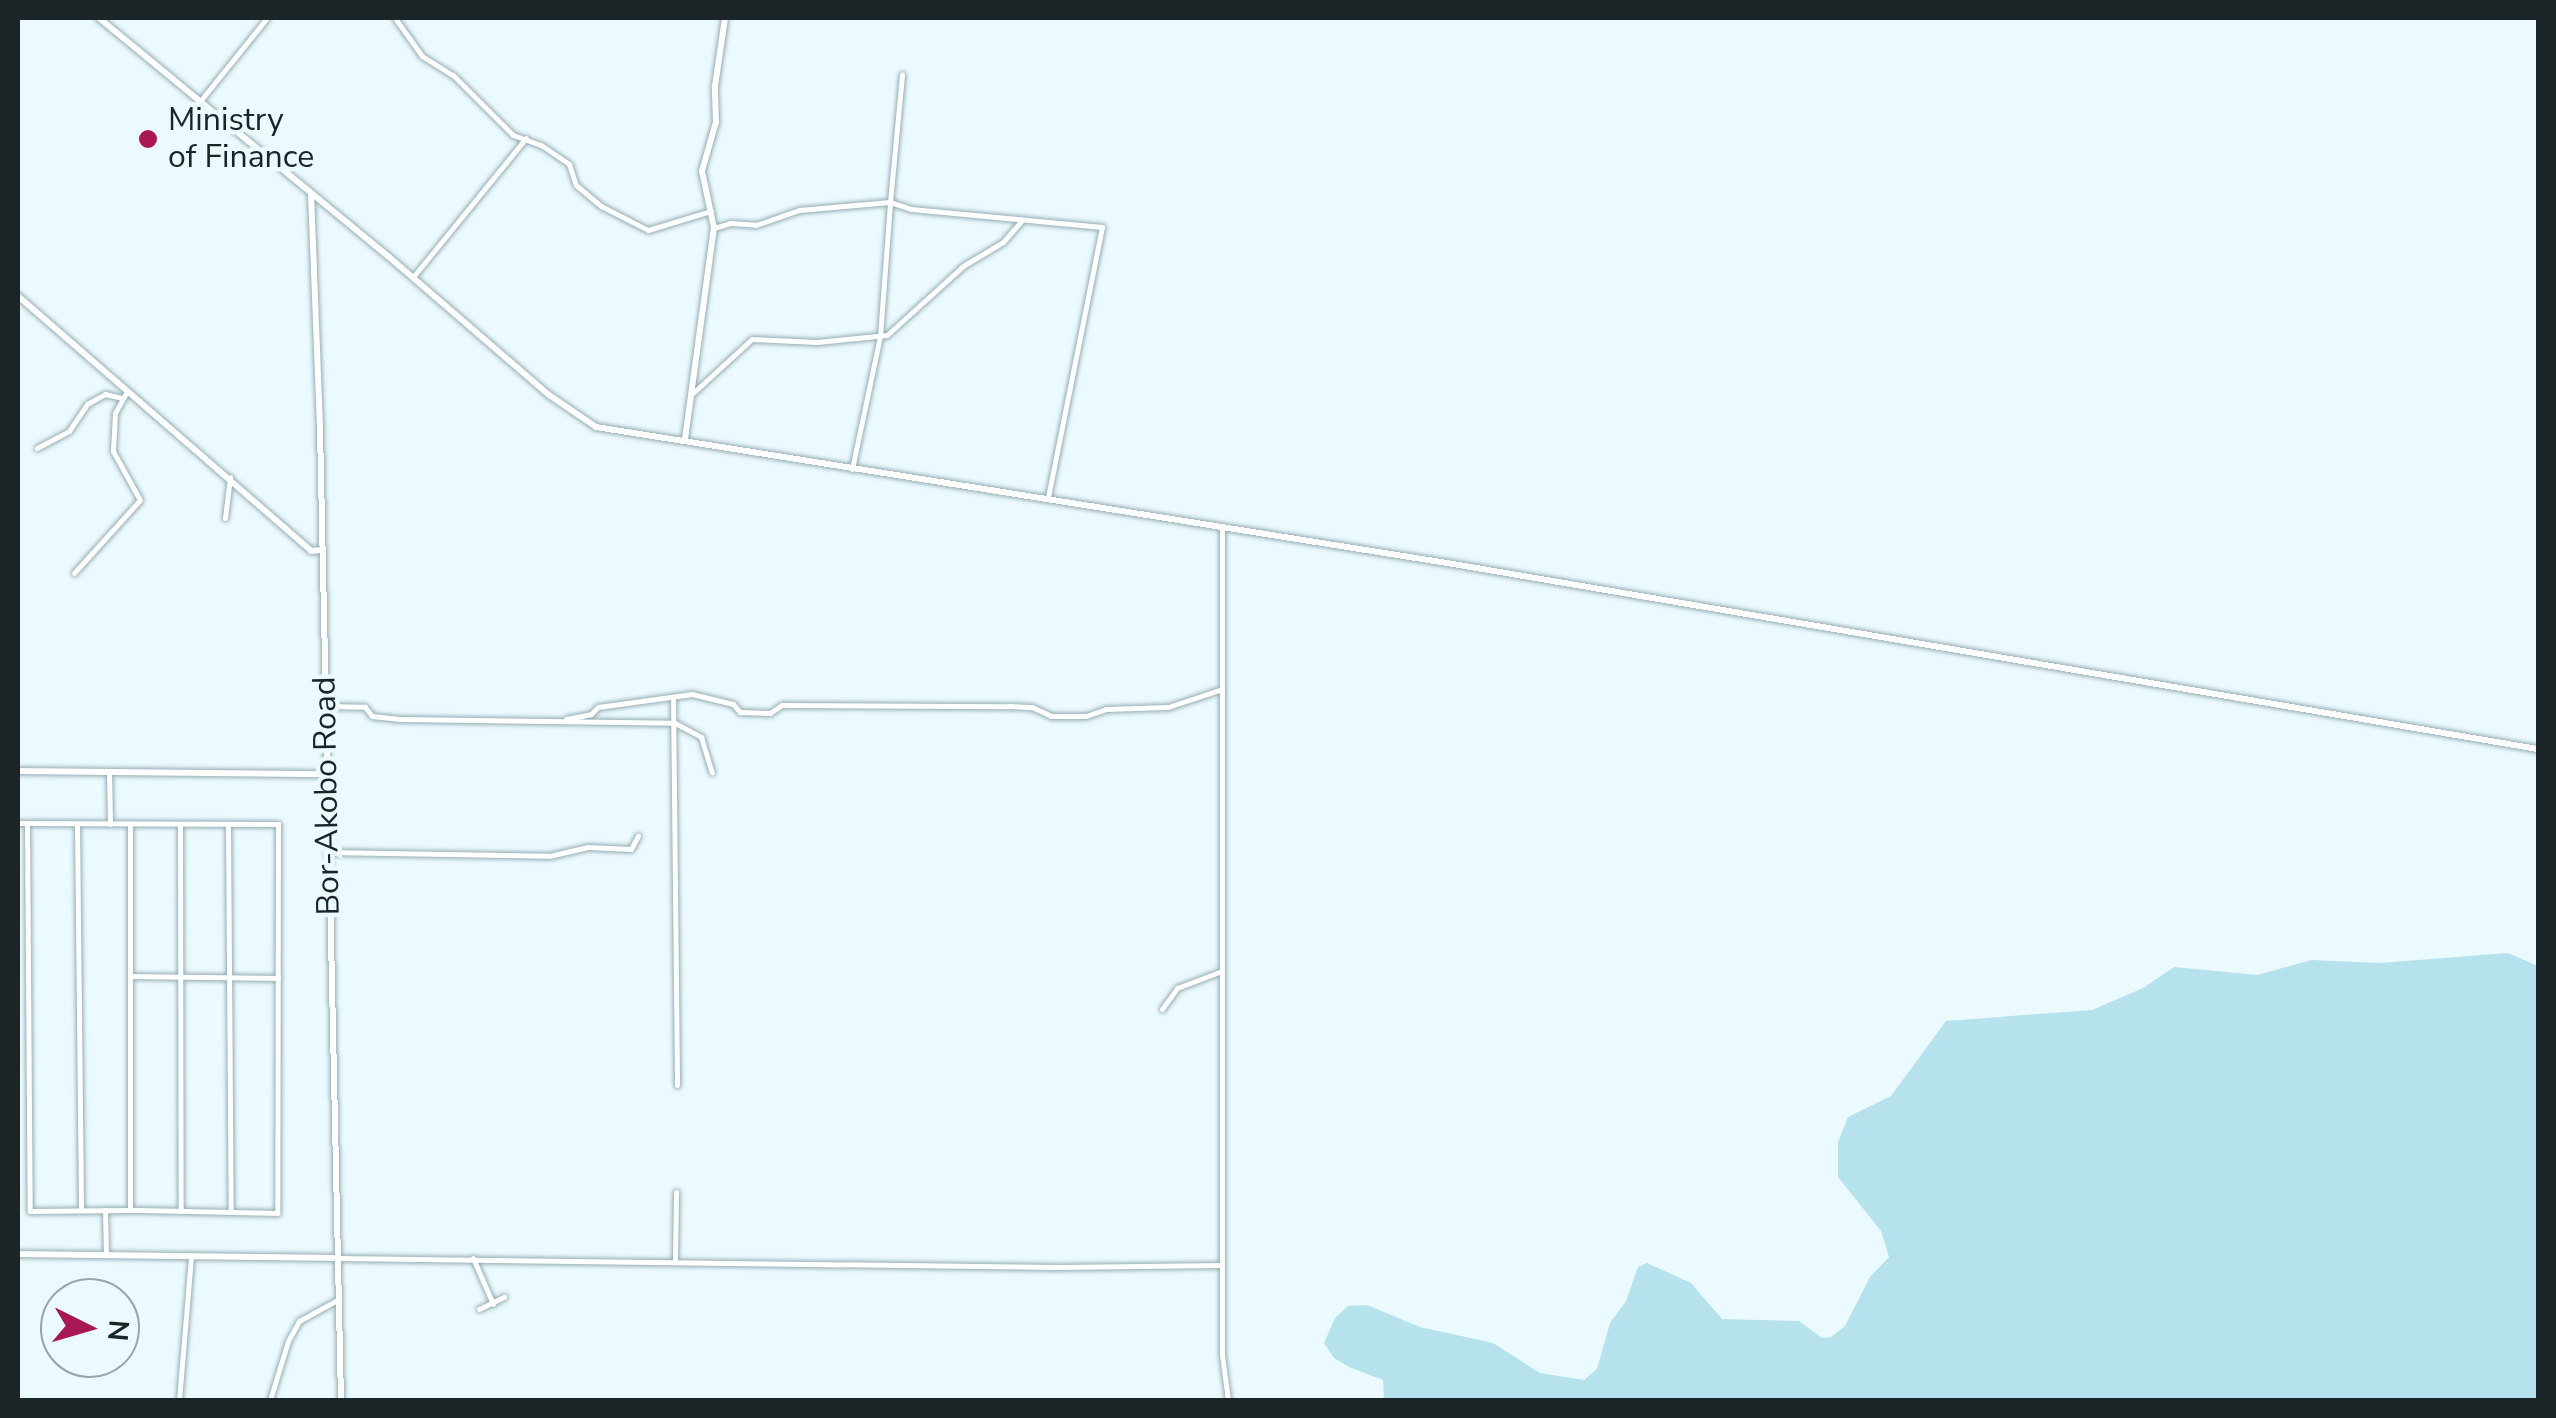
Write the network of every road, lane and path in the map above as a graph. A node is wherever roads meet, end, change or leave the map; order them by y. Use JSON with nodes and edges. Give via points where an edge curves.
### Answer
{"nodes":[{"id":1,"x":99,"y":18,"type":"edge"},
{"id":2,"x":267,"y":18,"type":"edge"},
{"id":3,"x":395,"y":18,"type":"edge"},
{"id":4,"x":725,"y":18,"type":"edge"},
{"id":5,"x":902,"y":75,"type":"dead end"},
{"id":6,"x":201,"y":100,"type":"junction"},
{"id":7,"x":526,"y":138,"type":"junction"},
{"id":8,"x":311,"y":192,"type":"junction"},
{"id":9,"x":890,"y":202,"type":"junction"},
{"id":10,"x":711,"y":211,"type":"junction"},
{"id":11,"x":1023,"y":219,"type":"junction"},
{"id":12,"x":714,"y":228,"type":"junction"},
{"id":13,"x":413,"y":276,"type":"junction"},
{"id":14,"x":18,"y":296,"type":"edge"},
{"id":15,"x":880,"y":336,"type":"junction"},
{"id":16,"x":125,"y":394,"type":"junction"},
{"id":17,"x":691,"y":395,"type":"junction"},
{"id":18,"x":685,"y":439,"type":"junction"},
{"id":19,"x":37,"y":448,"type":"dead end"},
{"id":20,"x":852,"y":470,"type":"junction"},
{"id":21,"x":230,"y":476,"type":"junction"},
{"id":22,"x":1048,"y":500,"type":"junction"},
{"id":23,"x":225,"y":518,"type":"dead end"},
{"id":24,"x":1222,"y":527,"type":"junction"},
{"id":25,"x":322,"y":550,"type":"junction"},
{"id":26,"x":74,"y":573,"type":"dead end"},
{"id":27,"x":1222,"y":689,"type":"junction"},
{"id":28,"x":673,"y":697,"type":"junction"},
{"id":29,"x":326,"y":706,"type":"junction"},
{"id":30,"x":566,"y":719,"type":"junction"},
{"id":31,"x":675,"y":723,"type":"junction"},
{"id":32,"x":2538,"y":749,"type":"edge"},
{"id":33,"x":18,"y":771,"type":"edge"},
{"id":34,"x":110,"y":772,"type":"junction"},
{"id":35,"x":712,"y":772,"type":"dead end"},
{"id":36,"x":326,"y":774,"type":"junction"},
{"id":37,"x":18,"y":823,"type":"edge"},
{"id":38,"x":27,"y":824,"type":"junction"},
{"id":39,"x":77,"y":824,"type":"junction"},
{"id":40,"x":110,"y":824,"type":"junction"},
{"id":41,"x":130,"y":824,"type":"junction"},
{"id":42,"x":180,"y":824,"type":"junction"},
{"id":43,"x":228,"y":824,"type":"junction"},
{"id":44,"x":638,"y":836,"type":"dead end"},
{"id":45,"x":328,"y":852,"type":"junction"},
{"id":46,"x":1222,"y":971,"type":"junction"},
{"id":47,"x":130,"y":976,"type":"junction"},
{"id":48,"x":180,"y":976,"type":"junction"},
{"id":49,"x":230,"y":978,"type":"junction"},
{"id":50,"x":278,"y":978,"type":"junction"},
{"id":51,"x":1162,"y":1009,"type":"dead end"},
{"id":52,"x":676,"y":1085,"type":"dead end"},
{"id":53,"x":676,"y":1192,"type":"dead end"},
{"id":54,"x":81,"y":1210,"type":"junction"},
{"id":55,"x":105,"y":1210,"type":"junction"},
{"id":56,"x":130,"y":1210,"type":"junction"},
{"id":57,"x":181,"y":1211,"type":"junction"},
{"id":58,"x":231,"y":1212,"type":"junction"},
{"id":59,"x":18,"y":1254,"type":"edge"},
{"id":60,"x":106,"y":1255,"type":"junction"},
{"id":61,"x":191,"y":1257,"type":"junction"},
{"id":62,"x":338,"y":1258,"type":"junction"},
{"id":63,"x":473,"y":1258,"type":"junction"},
{"id":64,"x":675,"y":1260,"type":"junction"},
{"id":65,"x":1222,"y":1265,"type":"junction"},
{"id":66,"x":504,"y":1297,"type":"dead end"},
{"id":67,"x":339,"y":1300,"type":"junction"},
{"id":68,"x":493,"y":1304,"type":"junction"},
{"id":69,"x":479,"y":1309,"type":"dead end"},
{"id":70,"x":179,"y":1400,"type":"edge"},
{"id":71,"x":270,"y":1400,"type":"edge"},
{"id":72,"x":340,"y":1400,"type":"edge"},
{"id":73,"x":1228,"y":1400,"type":"edge"}],
"edges":[{"from":1,"to":6,"type":"street"},
{"from":2,"to":6,"type":"street"},
{"from":3,"to":7,"type":"street","via":[[422,56],[453,75],[513,135]]},
{"from":4,"to":10,"type":"street","via":[[716,122],[702,172]]},
{"from":5,"to":9,"type":"street"},
{"from":6,"to":8,"type":"street"},
{"from":7,"to":10,"type":"street","via":[[569,164],[576,185],[639,228]]},
{"from":7,"to":13,"type":"street"},
{"from":8,"to":13,"type":"street"},
{"from":8,"to":25,"type":"street","name":"Bor-Akobo Road"},
{"from":9,"to":11,"type":"street"},
{"from":9,"to":12,"type":"street","via":[[798,210],[756,225]]},
{"from":9,"to":15,"type":"street"},
{"from":10,"to":12,"type":"street"},
{"from":11,"to":15,"type":"street","via":[[1003,242],[963,266]]},
{"from":11,"to":22,"type":"street","via":[[1102,227]]},
{"from":12,"to":17,"type":"street"},
{"from":13,"to":18,"type":"street","via":[[574,415],[609,430]]},
{"from":14,"to":16,"type":"street"},
{"from":15,"to":17,"type":"street","via":[[752,339]]},
{"from":15,"to":20,"type":"street"},
{"from":16,"to":19,"type":"street","via":[[104,394],[87,404],[69,432]]},
{"from":16,"to":21,"type":"street"},
{"from":16,"to":26,"type":"street","via":[[113,451],[140,500]]},
{"from":17,"to":18,"type":"street"},
{"from":18,"to":20,"type":"street"},
{"from":20,"to":22,"type":"street"},
{"from":21,"to":23,"type":"street"},
{"from":21,"to":25,"type":"street","via":[[311,551]]},
{"from":22,"to":24,"type":"street"},
{"from":24,"to":27,"type":"street"},
{"from":24,"to":32,"type":"street"},
{"from":25,"to":29,"type":"street","name":"Bor-Akobo Road"},
{"from":27,"to":28,"type":"street","via":[[1168,708],[1106,709],[1086,716],[1051,716],[1032,706],[782,705],[770,713],[740,712],[733,704],[692,694]]},
{"from":27,"to":46,"type":"street"},
{"from":28,"to":30,"type":"street","via":[[598,707]]},
{"from":28,"to":31,"type":"street"},
{"from":29,"to":30,"type":"street","via":[[365,707],[372,716],[400,719]]},
{"from":29,"to":36,"type":"street","name":"Bor-Akobo Road"},
{"from":30,"to":31,"type":"street"},
{"from":31,"to":35,"type":"street","via":[[702,737]]},
{"from":31,"to":52,"type":"street"},
{"from":33,"to":34,"type":"street"},
{"from":34,"to":36,"type":"street"},
{"from":34,"to":40,"type":"street"},
{"from":36,"to":45,"type":"street","name":"Bor-Akobo Road"},
{"from":37,"to":38,"type":"street"},
{"from":38,"to":39,"type":"street"},
{"from":38,"to":54,"type":"street","via":[[30,1211]]},
{"from":39,"to":40,"type":"street"},
{"from":39,"to":54,"type":"street"},
{"from":40,"to":41,"type":"street"},
{"from":41,"to":42,"type":"street"},
{"from":41,"to":47,"type":"street"},
{"from":42,"to":43,"type":"street"},
{"from":42,"to":48,"type":"street"},
{"from":43,"to":49,"type":"street"},
{"from":43,"to":50,"type":"street","via":[[278,824]]},
{"from":44,"to":45,"type":"street","via":[[631,849],[588,846],[549,856]]},
{"from":45,"to":62,"type":"street","name":"Bor-Akobo Road"},
{"from":46,"to":51,"type":"street","via":[[1177,988]]},
{"from":46,"to":65,"type":"street"},
{"from":47,"to":48,"type":"street"},
{"from":47,"to":56,"type":"street"},
{"from":48,"to":49,"type":"street"},
{"from":48,"to":57,"type":"street"},
{"from":49,"to":50,"type":"street"},
{"from":49,"to":58,"type":"street"},
{"from":50,"to":58,"type":"street","via":[[276,1214]]},
{"from":53,"to":64,"type":"street"},
{"from":54,"to":55,"type":"street"},
{"from":55,"to":56,"type":"street"},
{"from":55,"to":60,"type":"street"},
{"from":56,"to":57,"type":"street"},
{"from":57,"to":58,"type":"street"},
{"from":59,"to":60,"type":"street"},
{"from":60,"to":61,"type":"street"},
{"from":61,"to":62,"type":"street"},
{"from":61,"to":70,"type":"street"},
{"from":62,"to":63,"type":"street"},
{"from":62,"to":67,"type":"street","name":"Bor-Akobo Road"},
{"from":63,"to":64,"type":"street"},
{"from":63,"to":68,"type":"street"},
{"from":64,"to":65,"type":"street"},
{"from":65,"to":73,"type":"street"},
{"from":66,"to":68,"type":"street"},
{"from":67,"to":71,"type":"street","via":[[300,1320]]},
{"from":67,"to":72,"type":"street","name":"Bor-Akobo Road"},
{"from":68,"to":69,"type":"street"}]}
